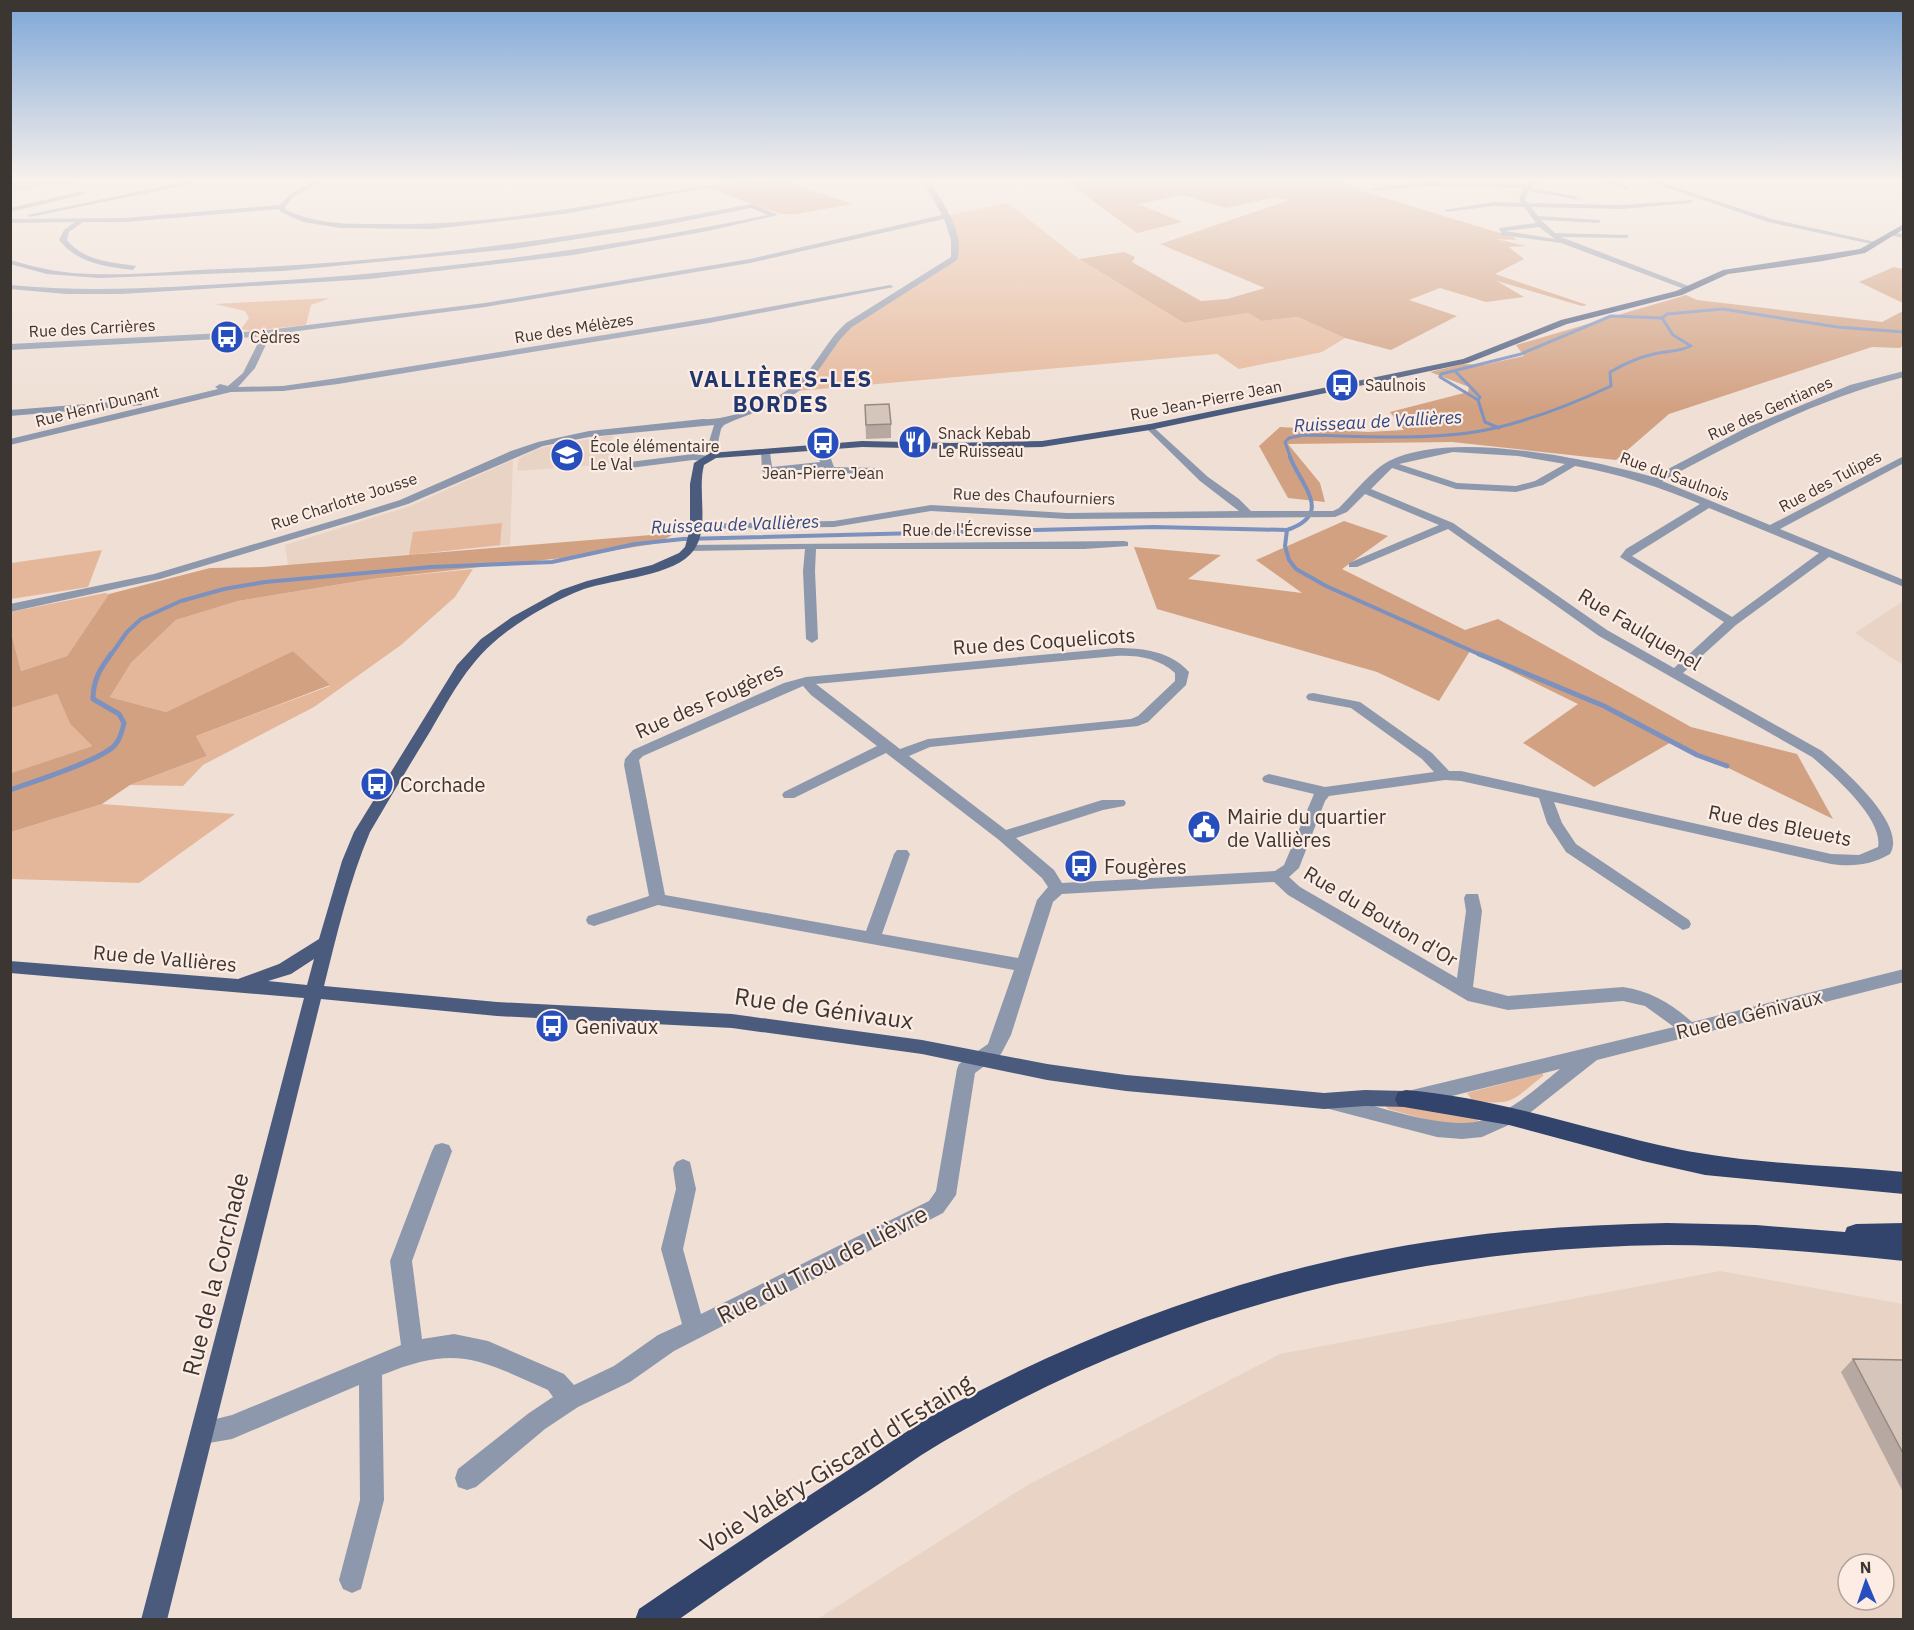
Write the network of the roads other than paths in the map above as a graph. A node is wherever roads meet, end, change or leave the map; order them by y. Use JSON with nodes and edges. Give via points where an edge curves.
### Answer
{"nodes":[{"id":1,"x":90,"y":257,"type":"edge"},
{"id":2,"x":430,"y":257,"type":"edge"},
{"id":3,"x":443,"y":257,"type":"edge"},
{"id":4,"x":527,"y":257,"type":"edge"},
{"id":5,"x":766,"y":257,"type":"edge"},
{"id":6,"x":954,"y":257,"type":"edge"},
{"id":7,"x":1604,"y":257,"type":"edge"},
{"id":8,"x":1831,"y":257,"type":"edge"},
{"id":9,"x":10,"y":262,"type":"edge"},
{"id":10,"x":304,"y":267,"type":"junction"},
{"id":11,"x":445,"y":269,"type":"junction"},
{"id":12,"x":35,"y":270,"type":"junction"},
{"id":13,"x":153,"y":270,"type":"junction"},
{"id":14,"x":205,"y":272,"type":"junction"},
{"id":15,"x":18,"y":275,"type":"dead end"},
{"id":16,"x":71,"y":275,"type":"junction"},
{"id":17,"x":141,"y":275,"type":"junction"},
{"id":18,"x":296,"y":282,"type":"junction"},
{"id":19,"x":920,"y":283,"type":"junction"},
{"id":20,"x":890,"y":286,"type":"junction"},
{"id":21,"x":10,"y":287,"type":"edge"},
{"id":22,"x":188,"y":288,"type":"junction"},
{"id":23,"x":910,"y":288,"type":"junction"},
{"id":24,"x":1690,"y":288,"type":"junction"},
{"id":25,"x":39,"y":290,"type":"junction"},
{"id":26,"x":258,"y":334,"type":"junction"},
{"id":27,"x":10,"y":346,"type":"edge"},
{"id":28,"x":1904,"y":374,"type":"edge"},
{"id":29,"x":229,"y":386,"type":"junction"},
{"id":30,"x":166,"y":403,"type":"junction"},
{"id":31,"x":110,"y":406,"type":"junction"},
{"id":32,"x":138,"y":411,"type":"junction"},
{"id":33,"x":10,"y":413,"type":"edge"},
{"id":34,"x":110,"y":419,"type":"junction"},
{"id":35,"x":721,"y":423,"type":"junction"},
{"id":36,"x":1150,"y":427,"type":"junction"},
{"id":37,"x":10,"y":442,"type":"edge"},
{"id":38,"x":822,"y":448,"type":"junction"},
{"id":39,"x":765,"y":452,"type":"junction"},
{"id":40,"x":710,"y":457,"type":"junction"},
{"id":41,"x":1904,"y":459,"type":"edge"},
{"id":42,"x":1574,"y":462,"type":"junction"},
{"id":43,"x":826,"y":464,"type":"junction"},
{"id":44,"x":1390,"y":464,"type":"junction"},
{"id":45,"x":622,"y":466,"type":"dead end"},
{"id":46,"x":878,"y":471,"type":"dead end"},
{"id":47,"x":1654,"y":481,"type":"junction"},
{"id":48,"x":1364,"y":490,"type":"junction"},
{"id":49,"x":1708,"y":504,"type":"junction"},
{"id":50,"x":1249,"y":516,"type":"junction"},
{"id":51,"x":1449,"y":525,"type":"junction"},
{"id":52,"x":695,"y":528,"type":"junction"},
{"id":53,"x":1771,"y":529,"type":"junction"},
{"id":54,"x":1124,"y":544,"type":"dead end"},
{"id":55,"x":691,"y":546,"type":"junction"},
{"id":56,"x":811,"y":548,"type":"junction"},
{"id":57,"x":1827,"y":553,"type":"junction"},
{"id":58,"x":1353,"y":565,"type":"dead end"},
{"id":59,"x":1904,"y":584,"type":"edge"},
{"id":60,"x":10,"y":608,"type":"edge"},
{"id":61,"x":1732,"y":622,"type":"junction"},
{"id":62,"x":812,"y":639,"type":"dead end"},
{"id":63,"x":1674,"y":673,"type":"junction"},
{"id":64,"x":806,"y":681,"type":"junction"},
{"id":65,"x":1313,"y":697,"type":"dead end"},
{"id":66,"x":892,"y":751,"type":"junction"},
{"id":67,"x":1817,"y":754,"type":"joint"},
{"id":68,"x":1445,"y":775,"type":"junction"},
{"id":69,"x":1269,"y":779,"type":"dead end"},
{"id":70,"x":1325,"y":792,"type":"junction"},
{"id":71,"x":789,"y":795,"type":"dead end"},
{"id":72,"x":1546,"y":795,"type":"junction"},
{"id":73,"x":1119,"y":803,"type":"dead end"},
{"id":74,"x":1004,"y":836,"type":"junction"},
{"id":75,"x":902,"y":854,"type":"dead end"},
{"id":76,"x":1278,"y":876,"type":"junction"},
{"id":77,"x":1057,"y":888,"type":"junction"},
{"id":78,"x":1472,"y":898,"type":"dead end"},
{"id":79,"x":658,"y":899,"type":"junction"},
{"id":80,"x":594,"y":920,"type":"dead end"},
{"id":81,"x":1683,"y":924,"type":"dead end"},
{"id":82,"x":872,"y":938,"type":"junction"},
{"id":83,"x":327,"y":942,"type":"junction"},
{"id":84,"x":1025,"y":966,"type":"junction"},
{"id":85,"x":10,"y":967,"type":"edge"},
{"id":86,"x":1904,"y":975,"type":"edge"},
{"id":87,"x":239,"y":985,"type":"junction"},
{"id":88,"x":1464,"y":991,"type":"junction"},
{"id":89,"x":315,"y":993,"type":"junction"},
{"id":90,"x":1689,"y":1030,"type":"junction"},
{"id":91,"x":1595,"y":1053,"type":"junction"},
{"id":92,"x":980,"y":1059,"type":"junction"},
{"id":93,"x":1406,"y":1099,"type":"junction"},
{"id":94,"x":1324,"y":1101,"type":"junction"},
{"id":95,"x":1512,"y":1114,"type":"junction"},
{"id":96,"x":442,"y":1151,"type":"dead end"},
{"id":97,"x":683,"y":1168,"type":"dead end"},
{"id":98,"x":1904,"y":1183,"type":"edge"},
{"id":99,"x":1904,"y":1234,"type":"edge"},
{"id":100,"x":1770,"y":1238,"type":"junction"},
{"id":101,"x":1904,"y":1250,"type":"edge"},
{"id":102,"x":694,"y":1329,"type":"junction"},
{"id":103,"x":413,"y":1351,"type":"junction"},
{"id":104,"x":370,"y":1370,"type":"junction"},
{"id":105,"x":570,"y":1399,"type":"junction"},
{"id":106,"x":203,"y":1432,"type":"junction"},
{"id":107,"x":467,"y":1478,"type":"dead end"},
{"id":108,"x":352,"y":1580,"type":"dead end"},
{"id":109,"x":154,"y":1620,"type":"edge"},
{"id":110,"x":650,"y":1620,"type":"edge"}],
"edges":[{"from":1,"to":13,"type":"street"},
{"from":2,"to":10,"type":"street"},
{"from":3,"to":11,"type":"street"},
{"from":4,"to":11,"type":"street"},
{"from":5,"to":26,"type":"street","name":"Rue des Carrières","via":[[485,305]]},
{"from":6,"to":19,"type":"street"},
{"from":7,"to":24,"type":"street"},
{"from":8,"to":24,"type":"main road","name":"Rue Jean-Pierre Jean","via":[[1726,272]]},
{"from":9,"to":12,"type":"street"},
{"from":10,"to":14,"type":"street"},
{"from":10,"to":18,"type":"street"},
{"from":11,"to":18,"type":"street"},
{"from":12,"to":15,"type":"street"},
{"from":12,"to":16,"type":"street"},
{"from":13,"to":14,"type":"street"},
{"from":13,"to":17,"type":"street"},
{"from":14,"to":17,"type":"street"},
{"from":14,"to":22,"type":"street"},
{"from":16,"to":17,"type":"street"},
{"from":16,"to":25,"type":"street"},
{"from":18,"to":22,"type":"street"},
{"from":19,"to":20,"type":"street","name":"Rue des Mélèzes"},
{"from":19,"to":23,"type":"street"},
{"from":20,"to":23,"type":"street","name":"Rue des Mélèzes"},
{"from":20,"to":29,"type":"street","name":"Rue des Mélèzes","via":[[711,321],[351,378],[262,390]]},
{"from":21,"to":25,"type":"street"},
{"from":22,"to":25,"type":"street"},
{"from":23,"to":35,"type":"street","via":[[848,326],[795,389]]},
{"from":24,"to":36,"type":"main road","name":"Rue Jean-Pierre Jean","via":[[1585,315],[1465,361]]},
{"from":26,"to":27,"type":"street","name":"Rue des Carrières"},
{"from":26,"to":29,"type":"street","via":[[265,338],[244,380]]},
{"from":28,"to":47,"type":"street","name":"Rue des Gentianes","via":[[1853,387],[1757,427]]},
{"from":29,"to":30,"type":"street","name":"Rue Henri Dunant"},
{"from":30,"to":31,"type":"street"},
{"from":30,"to":32,"type":"street","name":"Rue Henri Dunant"},
{"from":31,"to":32,"type":"street"},
{"from":31,"to":33,"type":"street"},
{"from":31,"to":34,"type":"street","via":[[116,412]]},
{"from":32,"to":34,"type":"street","name":"Rue Henri Dunant"},
{"from":34,"to":37,"type":"street","name":"Rue Henri Dunant"},
{"from":35,"to":40,"type":"street"},
{"from":35,"to":60,"type":"street","name":"Rue Charlotte Jousse","via":[[620,430],[541,444],[404,502],[156,577]]},
{"from":36,"to":38,"type":"main road","name":"Rue Jean-Pierre Jean","via":[[1042,444],[868,444]]},
{"from":36,"to":50,"type":"street"},
{"from":38,"to":39,"type":"main road","name":"Rue Jean-Pierre Jean"},
{"from":38,"to":43,"type":"street"},
{"from":39,"to":40,"type":"main road","name":"Rue Jean-Pierre Jean"},
{"from":39,"to":43,"type":"street","via":[[767,471]]},
{"from":40,"to":45,"type":"street"},
{"from":40,"to":52,"type":"main road","via":[[699,462],[695,480]]},
{"from":41,"to":53,"type":"street","name":"Rue des Tulipes"},
{"from":42,"to":44,"type":"street","name":"Rue du Saulnois","via":[[1453,449],[1413,455]]},
{"from":42,"to":44,"type":"street","via":[[1539,483],[1516,489],[1456,486]]},
{"from":42,"to":47,"type":"street","name":"Rue du Saulnois"},
{"from":43,"to":46,"type":"street","via":[[834,471]]},
{"from":44,"to":48,"type":"street","name":"Rue du Saulnois"},
{"from":47,"to":49,"type":"street","name":"Rue du Saulnois"},
{"from":48,"to":50,"type":"street","name":"Rue des Chaufourniers","via":[[1343,510],[1322,515]]},
{"from":48,"to":51,"type":"street","name":"Rue Faulquenel"},
{"from":49,"to":53,"type":"street","name":"Rue du Saulnois"},
{"from":49,"to":61,"type":"street","via":[[1626,557]]},
{"from":50,"to":52,"type":"street","name":"Rue des Chaufourniers","via":[[1039,516],[931,508],[834,524]]},
{"from":51,"to":58,"type":"street"},
{"from":51,"to":63,"type":"street","name":"Rue Faulquenel","via":[[1603,633]]},
{"from":52,"to":55,"type":"main road"},
{"from":53,"to":57,"type":"street","name":"Rue du Saulnois"},
{"from":54,"to":56,"type":"street","name":"Rue de l'Écrevisse"},
{"from":55,"to":56,"type":"street","name":"Rue de l'Écrevisse"},
{"from":55,"to":83,"type":"main road","name":"Rue de la Corchade","via":[[666,564],[563,594],[494,635],[469,656],[362,832]]},
{"from":56,"to":62,"type":"street"},
{"from":57,"to":59,"type":"street","name":"Rue du Saulnois"},
{"from":57,"to":61,"type":"street"},
{"from":61,"to":63,"type":"street"},
{"from":63,"to":67,"type":"street","name":"Rue Faulquenel"},
{"from":64,"to":66,"type":"street","name":"Rue des Fougères"},
{"from":64,"to":66,"type":"street","name":"Rue des Coquelicots","via":[[1116,652],[1149,653],[1182,672],[1181,682],[1143,719],[1133,723],[922,744]]},
{"from":64,"to":79,"type":"street","name":"Rue des Fougères","via":[[660,743],[632,759]]},
{"from":65,"to":68,"type":"street","via":[[1355,705],[1427,756]]},
{"from":66,"to":71,"type":"street"},
{"from":66,"to":74,"type":"street","name":"Rue des Fougères"},
{"from":67,"to":72,"type":"street","name":"Rue des Bleuets","via":[[1886,833],[1884,850],[1875,856],[1851,862],[1831,860]]},
{"from":68,"to":70,"type":"street","name":"Rue des Bleuets"},
{"from":68,"to":72,"type":"street","name":"Rue des Bleuets"},
{"from":69,"to":70,"type":"street","name":"Rue des Bleuets"},
{"from":70,"to":76,"type":"street","via":[[1318,799],[1291,868]]},
{"from":72,"to":81,"type":"street","via":[[1549,809],[1571,848]]},
{"from":73,"to":74,"type":"street"},
{"from":74,"to":77,"type":"street","name":"Rue des Fougères","via":[[1048,874]]},
{"from":75,"to":82,"type":"street"},
{"from":76,"to":77,"type":"street"},
{"from":76,"to":88,"type":"street","name":"Rue du Bouton d'Or","via":[[1294,891]]},
{"from":77,"to":84,"type":"street","via":[[1045,900]]},
{"from":78,"to":88,"type":"street","name":"Rue du Bouton d'Or","via":[[1474,911]]},
{"from":79,"to":80,"type":"street"},
{"from":79,"to":82,"type":"street"},
{"from":82,"to":84,"type":"street"},
{"from":83,"to":87,"type":"main road","via":[[285,969]]},
{"from":83,"to":89,"type":"main road","name":"Rue de la Corchade"},
{"from":84,"to":92,"type":"street","via":[[995,1049]]},
{"from":85,"to":87,"type":"main road","name":"Rue de Vallières"},
{"from":86,"to":90,"type":"street","name":"Rue de Génivaux"},
{"from":87,"to":89,"type":"main road","name":"Rue de Vallières"},
{"from":88,"to":90,"type":"street","name":"Rue du Bouton d'Or","via":[[1508,1003],[1640,995]]},
{"from":89,"to":92,"type":"main road","name":"Rue de Génivaux","via":[[497,1009],[732,1021],[839,1034]]},
{"from":89,"to":106,"type":"main road","name":"Rue de la Corchade"},
{"from":90,"to":91,"type":"street","name":"Rue de Génivaux"},
{"from":91,"to":93,"type":"street","name":"Rue de Génivaux"},
{"from":91,"to":95,"type":"street","name":"Rue de Génivaux"},
{"from":92,"to":94,"type":"main road","name":"Rue de Génivaux","via":[[1126,1083]]},
{"from":92,"to":102,"type":"street","name":"Rue du Trou de Lièvre","via":[[966,1069],[946,1195],[936,1207]]},
{"from":93,"to":94,"type":"main road","name":"Rue de Génivaux"},
{"from":93,"to":95,"type":"highway"},
{"from":94,"to":95,"type":"street","name":"Rue de Génivaux","via":[[1452,1131],[1487,1128]]},
{"from":95,"to":98,"type":"highway","via":[[1678,1159]]},
{"from":96,"to":103,"type":"street","via":[[401,1261]]},
{"from":97,"to":102,"type":"street","name":"Rue du Trou de Lièvre","via":[[686,1189],[672,1249]]},
{"from":99,"to":100,"type":"highway"},
{"from":100,"to":101,"type":"highway","name":"Voie Valéry-Giscard d'Estaing"},
{"from":100,"to":110,"type":"highway","name":"Voie Valéry-Giscard d'Estaing","via":[[1670,1234],[1578,1236],[1493,1244],[1397,1257],[1255,1292],[1173,1318],[1094,1350],[952,1420],[768,1538]]},
{"from":102,"to":105,"type":"street","name":"Rue du Trou de Lièvre","via":[[622,1374]]},
{"from":103,"to":104,"type":"street"},
{"from":103,"to":105,"type":"street","via":[[454,1345],[488,1352],[556,1382]]},
{"from":104,"to":106,"type":"street","via":[[232,1427]]},
{"from":104,"to":108,"type":"street","via":[[372,1500]]},
{"from":105,"to":107,"type":"street","name":"Rue du Trou de Lièvre","via":[[537,1420]]},
{"from":106,"to":109,"type":"main road","name":"Rue de la Corchade"}]}
